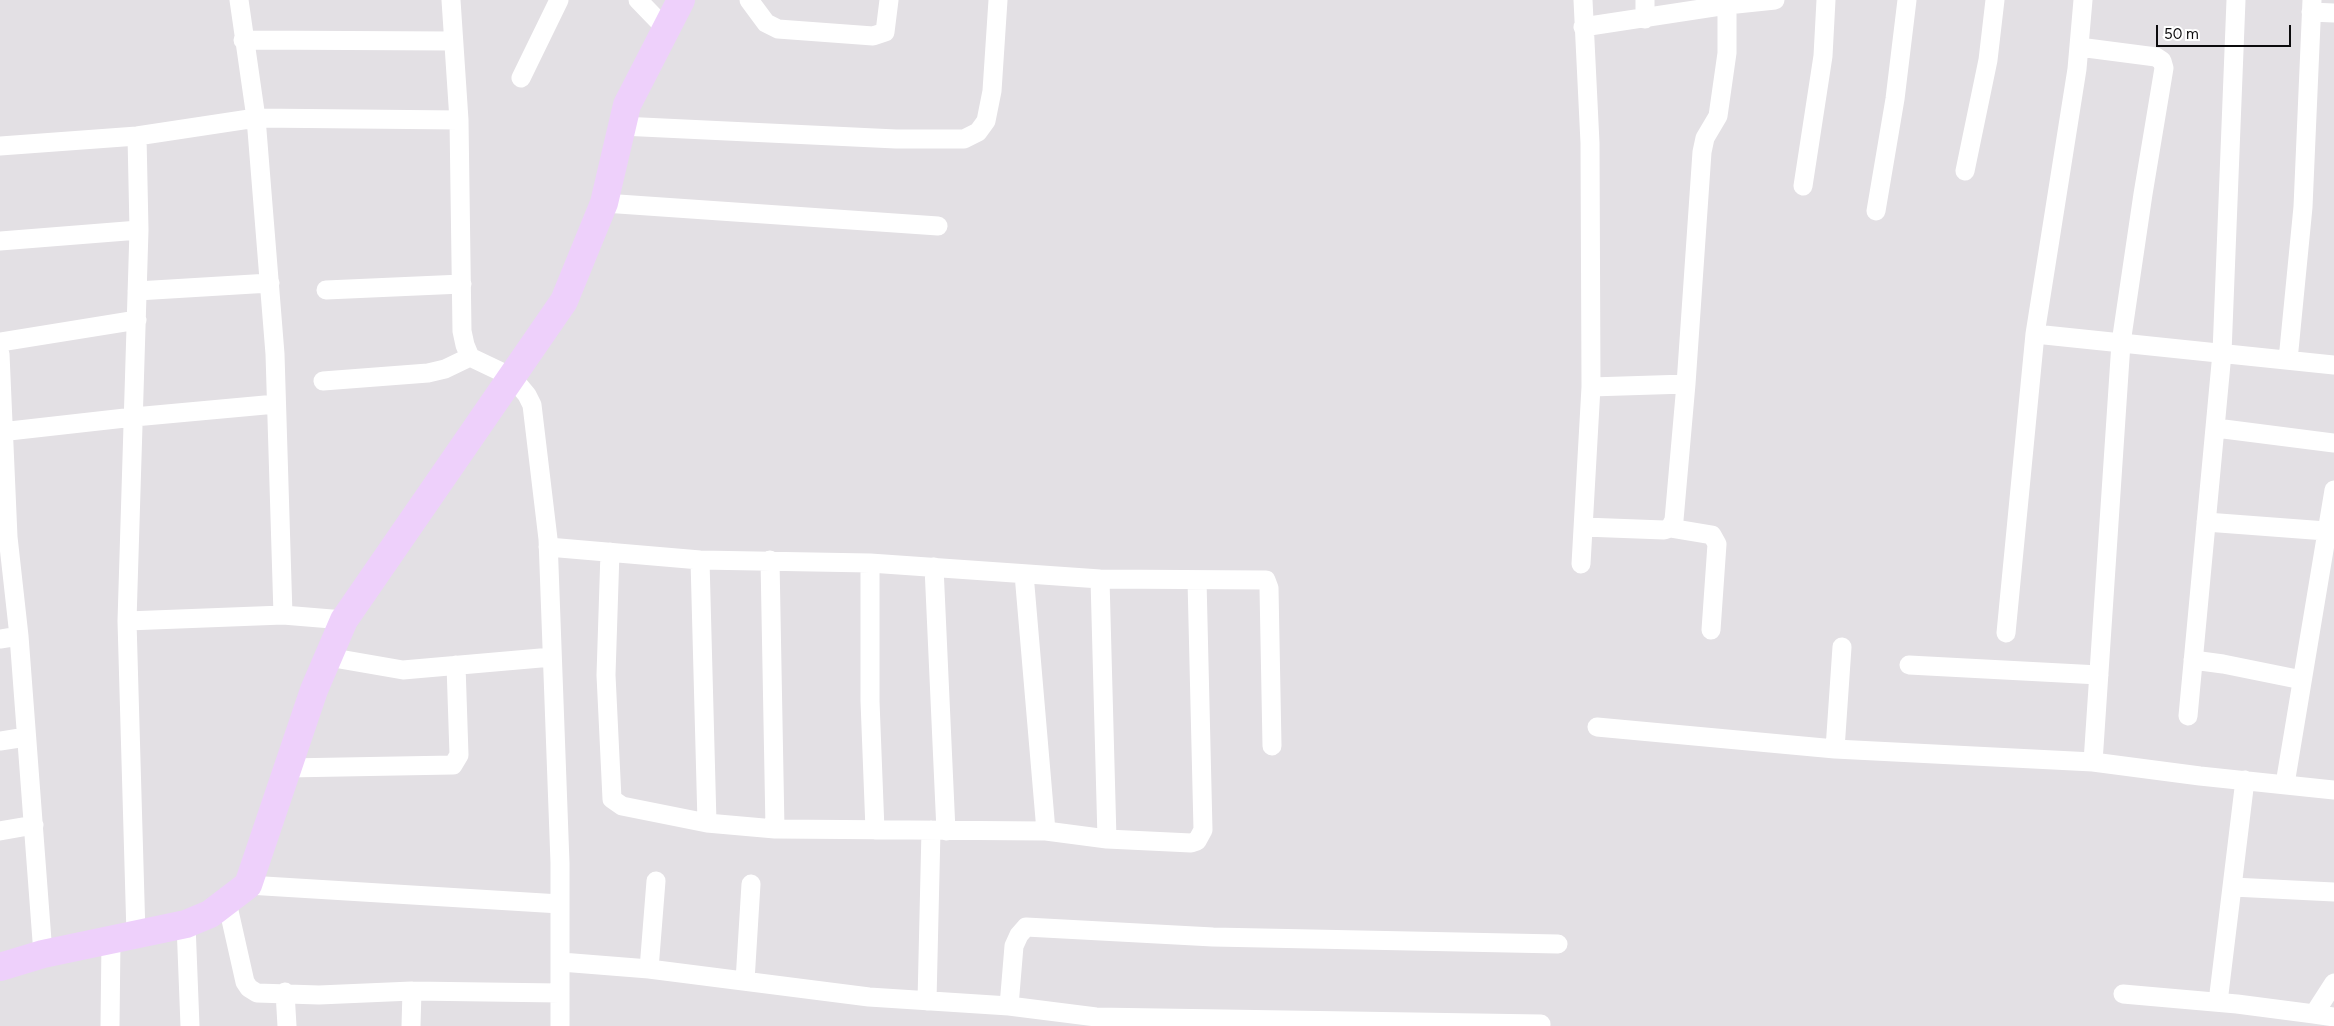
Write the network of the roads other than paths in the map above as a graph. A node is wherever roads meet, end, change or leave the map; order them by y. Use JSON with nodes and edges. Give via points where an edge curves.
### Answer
{"nodes":[{"id":1,"x":239,"y":0,"type":"edge"},
{"id":2,"x":451,"y":0,"type":"edge"},
{"id":3,"x":560,"y":0,"type":"edge"},
{"id":4,"x":638,"y":0,"type":"edge"},
{"id":5,"x":681,"y":0,"type":"edge"},
{"id":6,"x":749,"y":0,"type":"edge"},
{"id":7,"x":889,"y":0,"type":"edge"},
{"id":8,"x":998,"y":0,"type":"edge"},
{"id":9,"x":1583,"y":0,"type":"edge"},
{"id":10,"x":1775,"y":0,"type":"edge"},
{"id":11,"x":1826,"y":0,"type":"edge"},
{"id":12,"x":1907,"y":0,"type":"edge"},
{"id":13,"x":1995,"y":0,"type":"edge"},
{"id":14,"x":2083,"y":0,"type":"edge"},
{"id":15,"x":2236,"y":0,"type":"edge"},
{"id":16,"x":1727,"y":2,"type":"edge"},
{"id":17,"x":2312,"y":6,"type":"edge"},
{"id":18,"x":1645,"y":9,"type":"edge"},
{"id":19,"x":2334,"y":13,"type":"edge"},
{"id":20,"x":1583,"y":27,"type":"junction"},
{"id":21,"x":666,"y":29,"type":"junction"},
{"id":22,"x":244,"y":40,"type":"junction"},
{"id":23,"x":453,"y":41,"type":"junction"},
{"id":24,"x":2079,"y":47,"type":"junction"},
{"id":25,"x":521,"y":78,"type":"dead end"},
{"id":26,"x":256,"y":118,"type":"junction"},
{"id":27,"x":459,"y":120,"type":"junction"},
{"id":28,"x":621,"y":126,"type":"junction"},
{"id":29,"x":136,"y":136,"type":"junction"},
{"id":30,"x":0,"y":146,"type":"edge"},
{"id":31,"x":1965,"y":171,"type":"dead end"},
{"id":32,"x":1803,"y":186,"type":"dead end"},
{"id":33,"x":604,"y":203,"type":"junction"},
{"id":34,"x":1876,"y":211,"type":"dead end"},
{"id":35,"x":938,"y":226,"type":"dead end"},
{"id":36,"x":139,"y":230,"type":"junction"},
{"id":37,"x":0,"y":241,"type":"edge"},
{"id":38,"x":270,"y":283,"type":"junction"},
{"id":39,"x":462,"y":284,"type":"junction"},
{"id":40,"x":326,"y":290,"type":"dead end"},
{"id":41,"x":137,"y":291,"type":"junction"},
{"id":42,"x":137,"y":320,"type":"junction"},
{"id":43,"x":2035,"y":334,"type":"junction"},
{"id":44,"x":0,"y":342,"type":"edge"},
{"id":45,"x":2121,"y":344,"type":"junction"},
{"id":46,"x":2222,"y":353,"type":"junction"},
{"id":47,"x":0,"y":354,"type":"edge"},
{"id":48,"x":470,"y":356,"type":"junction"},
{"id":49,"x":2288,"y":360,"type":"junction"},
{"id":50,"x":2334,"y":365,"type":"edge"},
{"id":51,"x":512,"y":377,"type":"junction"},
{"id":52,"x":323,"y":381,"type":"dead end"},
{"id":53,"x":1686,"y":384,"type":"junction"},
{"id":54,"x":1591,"y":387,"type":"junction"},
{"id":55,"x":276,"y":404,"type":"junction"},
{"id":56,"x":134,"y":417,"type":"junction"},
{"id":57,"x":2216,"y":428,"type":"junction"},
{"id":58,"x":2,"y":432,"type":"edge"},
{"id":59,"x":2334,"y":443,"type":"edge"},
{"id":60,"x":2334,"y":490,"type":"edge"},
{"id":61,"x":2206,"y":522,"type":"junction"},
{"id":62,"x":1584,"y":527,"type":"junction"},
{"id":63,"x":1670,"y":528,"type":"junction"},
{"id":64,"x":2326,"y":532,"type":"junction"},
{"id":65,"x":4,"y":537,"type":"edge"},
{"id":66,"x":548,"y":547,"type":"junction"},
{"id":67,"x":610,"y":552,"type":"junction"},
{"id":68,"x":700,"y":560,"type":"junction"},
{"id":69,"x":770,"y":560,"type":"junction"},
{"id":70,"x":870,"y":563,"type":"junction"},
{"id":71,"x":1581,"y":564,"type":"dead end"},
{"id":72,"x":934,"y":567,"type":"junction"},
{"id":73,"x":1024,"y":574,"type":"junction"},
{"id":74,"x":1100,"y":579,"type":"junction"},
{"id":75,"x":1197,"y":580,"type":"junction"},
{"id":76,"x":283,"y":614,"type":"junction"},
{"id":77,"x":344,"y":620,"type":"junction"},
{"id":78,"x":127,"y":621,"type":"junction"},
{"id":79,"x":1711,"y":630,"type":"dead end"},
{"id":80,"x":2006,"y":633,"type":"dead end"},
{"id":81,"x":20,"y":636,"type":"junction"},
{"id":82,"x":0,"y":639,"type":"edge"},
{"id":83,"x":1842,"y":646,"type":"dead end"},
{"id":84,"x":328,"y":657,"type":"junction"},
{"id":85,"x":552,"y":657,"type":"junction"},
{"id":86,"x":2193,"y":660,"type":"junction"},
{"id":87,"x":456,"y":665,"type":"junction"},
{"id":88,"x":1909,"y":665,"type":"dead end"},
{"id":89,"x":2099,"y":675,"type":"junction"},
{"id":90,"x":2302,"y":680,"type":"junction"},
{"id":91,"x":2188,"y":716,"type":"dead end"},
{"id":92,"x":1597,"y":727,"type":"dead end"},
{"id":93,"x":26,"y":737,"type":"junction"},
{"id":94,"x":0,"y":741,"type":"edge"},
{"id":95,"x":1272,"y":746,"type":"dead end"},
{"id":96,"x":1835,"y":749,"type":"junction"},
{"id":97,"x":2093,"y":762,"type":"junction"},
{"id":98,"x":287,"y":768,"type":"junction"},
{"id":99,"x":2245,"y":780,"type":"junction"},
{"id":100,"x":2285,"y":784,"type":"junction"},
{"id":101,"x":2334,"y":790,"type":"edge"},
{"id":102,"x":707,"y":822,"type":"junction"},
{"id":103,"x":34,"y":825,"type":"junction"},
{"id":104,"x":775,"y":828,"type":"junction"},
{"id":105,"x":0,"y":830,"type":"edge"},
{"id":106,"x":875,"y":830,"type":"junction"},
{"id":107,"x":938,"y":830,"type":"junction"},
{"id":108,"x":1046,"y":831,"type":"junction"},
{"id":109,"x":1107,"y":839,"type":"junction"},
{"id":110,"x":656,"y":881,"type":"dead end"},
{"id":111,"x":248,"y":884,"type":"junction"},
{"id":112,"x":751,"y":884,"type":"dead end"},
{"id":113,"x":2233,"y":887,"type":"junction"},
{"id":114,"x":2334,"y":892,"type":"edge"},
{"id":115,"x":227,"y":902,"type":"junction"},
{"id":116,"x":560,"y":904,"type":"junction"},
{"id":117,"x":186,"y":924,"type":"junction"},
{"id":118,"x":124,"y":937,"type":"junction"},
{"id":119,"x":1558,"y":944,"type":"dead end"},
{"id":120,"x":43,"y":954,"type":"junction"},
{"id":121,"x":561,"y":962,"type":"junction"},
{"id":122,"x":0,"y":967,"type":"edge"},
{"id":123,"x":649,"y":969,"type":"junction"},
{"id":124,"x":745,"y":981,"type":"junction"},
{"id":125,"x":2334,"y":984,"type":"edge"},
{"id":126,"x":412,"y":991,"type":"junction"},
{"id":127,"x":285,"y":992,"type":"junction"},
{"id":128,"x":560,"y":993,"type":"junction"},
{"id":129,"x":2123,"y":994,"type":"dead end"},
{"id":130,"x":927,"y":1001,"type":"junction"},
{"id":131,"x":2218,"y":1002,"type":"junction"},
{"id":132,"x":1009,"y":1006,"type":"junction"},
{"id":133,"x":2314,"y":1014,"type":"junction"},
{"id":134,"x":2334,"y":1017,"type":"edge"},
{"id":135,"x":1541,"y":1024,"type":"dead end"},
{"id":136,"x":110,"y":1026,"type":"edge"},
{"id":137,"x":190,"y":1026,"type":"edge"},
{"id":138,"x":287,"y":1026,"type":"edge"},
{"id":139,"x":411,"y":1026,"type":"edge"},
{"id":140,"x":560,"y":1026,"type":"edge"}],
"edges":[{"from":1,"to":22,"type":"street"},
{"from":2,"to":23,"type":"street"},
{"from":3,"to":25,"type":"street"},
{"from":4,"to":21,"type":"street"},
{"from":5,"to":21,"type":"main road"},
{"from":6,"to":7,"type":"street","via":[[766,23],[778,29],[873,36],[885,32]]},
{"from":8,"to":28,"type":"street","via":[[992,91],[986,121],[978,132],[964,139],[896,139]]},
{"from":9,"to":20,"type":"street"},
{"from":10,"to":16,"type":"street"},
{"from":11,"to":32,"type":"street","via":[[1823,56]]},
{"from":12,"to":34,"type":"street","via":[[1897,90]]},
{"from":13,"to":31,"type":"street","via":[[1988,60]]},
{"from":14,"to":24,"type":"street"},
{"from":15,"to":46,"type":"street"},
{"from":16,"to":18,"type":"street"},
{"from":16,"to":53,"type":"street","via":[[1727,53],[1718,116],[1705,138],[1702,152]]},
{"from":17,"to":19,"type":"street"},
{"from":17,"to":49,"type":"street","via":[[2303,207]]},
{"from":18,"to":20,"type":"street"},
{"from":20,"to":54,"type":"street","via":[[1590,143]]},
{"from":21,"to":28,"type":"main road","via":[[627,105]]},
{"from":22,"to":23,"type":"street"},
{"from":22,"to":26,"type":"street"},
{"from":23,"to":27,"type":"street"},
{"from":24,"to":43,"type":"street"},
{"from":24,"to":45,"type":"street","via":[[2156,58],[2162,61],[2164,68]]},
{"from":26,"to":27,"type":"street"},
{"from":26,"to":29,"type":"street"},
{"from":26,"to":38,"type":"street"},
{"from":27,"to":39,"type":"street"},
{"from":28,"to":33,"type":"main road"},
{"from":29,"to":30,"type":"street"},
{"from":29,"to":36,"type":"street"},
{"from":33,"to":35,"type":"street"},
{"from":33,"to":51,"type":"main road","via":[[564,301]]},
{"from":36,"to":37,"type":"street"},
{"from":36,"to":41,"type":"street"},
{"from":38,"to":41,"type":"street"},
{"from":38,"to":55,"type":"street"},
{"from":39,"to":40,"type":"street"},
{"from":39,"to":48,"type":"street","via":[[462,331]]},
{"from":41,"to":42,"type":"street"},
{"from":42,"to":44,"type":"street"},
{"from":42,"to":56,"type":"street"},
{"from":43,"to":45,"type":"street"},
{"from":43,"to":80,"type":"street"},
{"from":45,"to":46,"type":"street"},
{"from":45,"to":89,"type":"street"},
{"from":46,"to":49,"type":"street"},
{"from":46,"to":57,"type":"street"},
{"from":47,"to":58,"type":"street"},
{"from":48,"to":51,"type":"street"},
{"from":48,"to":52,"type":"street","via":[[428,374]]},
{"from":49,"to":50,"type":"street"},
{"from":51,"to":66,"type":"street","via":[[528,395],[534,415]]},
{"from":51,"to":77,"type":"main road"},
{"from":53,"to":54,"type":"street"},
{"from":53,"to":63,"type":"street","via":[[1674,520]]},
{"from":54,"to":62,"type":"street"},
{"from":55,"to":56,"type":"street"},
{"from":55,"to":76,"type":"street"},
{"from":56,"to":58,"type":"street"},
{"from":56,"to":78,"type":"street"},
{"from":57,"to":59,"type":"street"},
{"from":57,"to":61,"type":"street"},
{"from":58,"to":65,"type":"street"},
{"from":60,"to":64,"type":"street"},
{"from":61,"to":64,"type":"street"},
{"from":61,"to":86,"type":"street"},
{"from":62,"to":63,"type":"street"},
{"from":62,"to":71,"type":"street"},
{"from":63,"to":79,"type":"street","via":[[1712,535],[1717,544]]},
{"from":64,"to":90,"type":"street"},
{"from":65,"to":81,"type":"street"},
{"from":66,"to":67,"type":"street"},
{"from":66,"to":85,"type":"street"},
{"from":67,"to":68,"type":"street"},
{"from":67,"to":102,"type":"street","via":[[606,675],[612,799],[622,806]]},
{"from":68,"to":69,"type":"street"},
{"from":68,"to":102,"type":"street"},
{"from":69,"to":70,"type":"street"},
{"from":69,"to":104,"type":"street"},
{"from":70,"to":72,"type":"street"},
{"from":70,"to":106,"type":"street","via":[[870,702]]},
{"from":72,"to":73,"type":"street"},
{"from":72,"to":107,"type":"street"},
{"from":73,"to":74,"type":"street"},
{"from":73,"to":108,"type":"street"},
{"from":74,"to":75,"type":"street"},
{"from":74,"to":109,"type":"street"},
{"from":75,"to":95,"type":"street","via":[[1260,579],[1268,584]]},
{"from":75,"to":109,"type":"street","via":[[1203,830],[1200,838],[1191,843]]},
{"from":76,"to":77,"type":"street"},
{"from":76,"to":78,"type":"street"},
{"from":77,"to":84,"type":"main road"},
{"from":78,"to":118,"type":"street"},
{"from":81,"to":82,"type":"street"},
{"from":81,"to":93,"type":"street"},
{"from":83,"to":96,"type":"street"},
{"from":84,"to":87,"type":"street","via":[[403,670]]},
{"from":84,"to":98,"type":"main road"},
{"from":85,"to":87,"type":"street"},
{"from":85,"to":116,"type":"street"},
{"from":86,"to":90,"type":"street"},
{"from":86,"to":91,"type":"street"},
{"from":87,"to":98,"type":"street","via":[[459,755],[453,765]]},
{"from":88,"to":89,"type":"street"},
{"from":89,"to":97,"type":"street"},
{"from":90,"to":100,"type":"street"},
{"from":92,"to":96,"type":"street"},
{"from":93,"to":94,"type":"street"},
{"from":93,"to":103,"type":"street"},
{"from":96,"to":97,"type":"street"},
{"from":97,"to":99,"type":"street"},
{"from":98,"to":111,"type":"main road"},
{"from":99,"to":100,"type":"street"},
{"from":99,"to":113,"type":"street"},
{"from":100,"to":101,"type":"street"},
{"from":102,"to":104,"type":"street"},
{"from":103,"to":105,"type":"street"},
{"from":103,"to":120,"type":"street"},
{"from":104,"to":106,"type":"street"},
{"from":106,"to":107,"type":"street"},
{"from":107,"to":108,"type":"street"},
{"from":107,"to":130,"type":"street"},
{"from":108,"to":109,"type":"street"},
{"from":110,"to":123,"type":"street"},
{"from":111,"to":115,"type":"main road"},
{"from":111,"to":116,"type":"street"},
{"from":112,"to":124,"type":"street"},
{"from":113,"to":114,"type":"street"},
{"from":113,"to":131,"type":"street"},
{"from":115,"to":117,"type":"main road","via":[[210,914]]},
{"from":115,"to":127,"type":"street","via":[[244,982],[257,993]]},
{"from":116,"to":121,"type":"street"},
{"from":117,"to":118,"type":"main road"},
{"from":117,"to":137,"type":"street"},
{"from":118,"to":120,"type":"main road"},
{"from":118,"to":136,"type":"street"},
{"from":119,"to":132,"type":"street","via":[[1213,937],[1026,927],[1014,946]]},
{"from":120,"to":122,"type":"main road"},
{"from":121,"to":123,"type":"street"},
{"from":121,"to":128,"type":"street"},
{"from":123,"to":124,"type":"street"},
{"from":124,"to":130,"type":"street"},
{"from":125,"to":133,"type":"street"},
{"from":126,"to":127,"type":"street","via":[[318,995]]},
{"from":126,"to":128,"type":"street"},
{"from":126,"to":139,"type":"street"},
{"from":127,"to":138,"type":"street"},
{"from":128,"to":140,"type":"street"},
{"from":129,"to":131,"type":"street"},
{"from":130,"to":132,"type":"street"},
{"from":131,"to":133,"type":"street"},
{"from":132,"to":135,"type":"street","via":[[1096,1017]]},
{"from":133,"to":134,"type":"street"}]}
